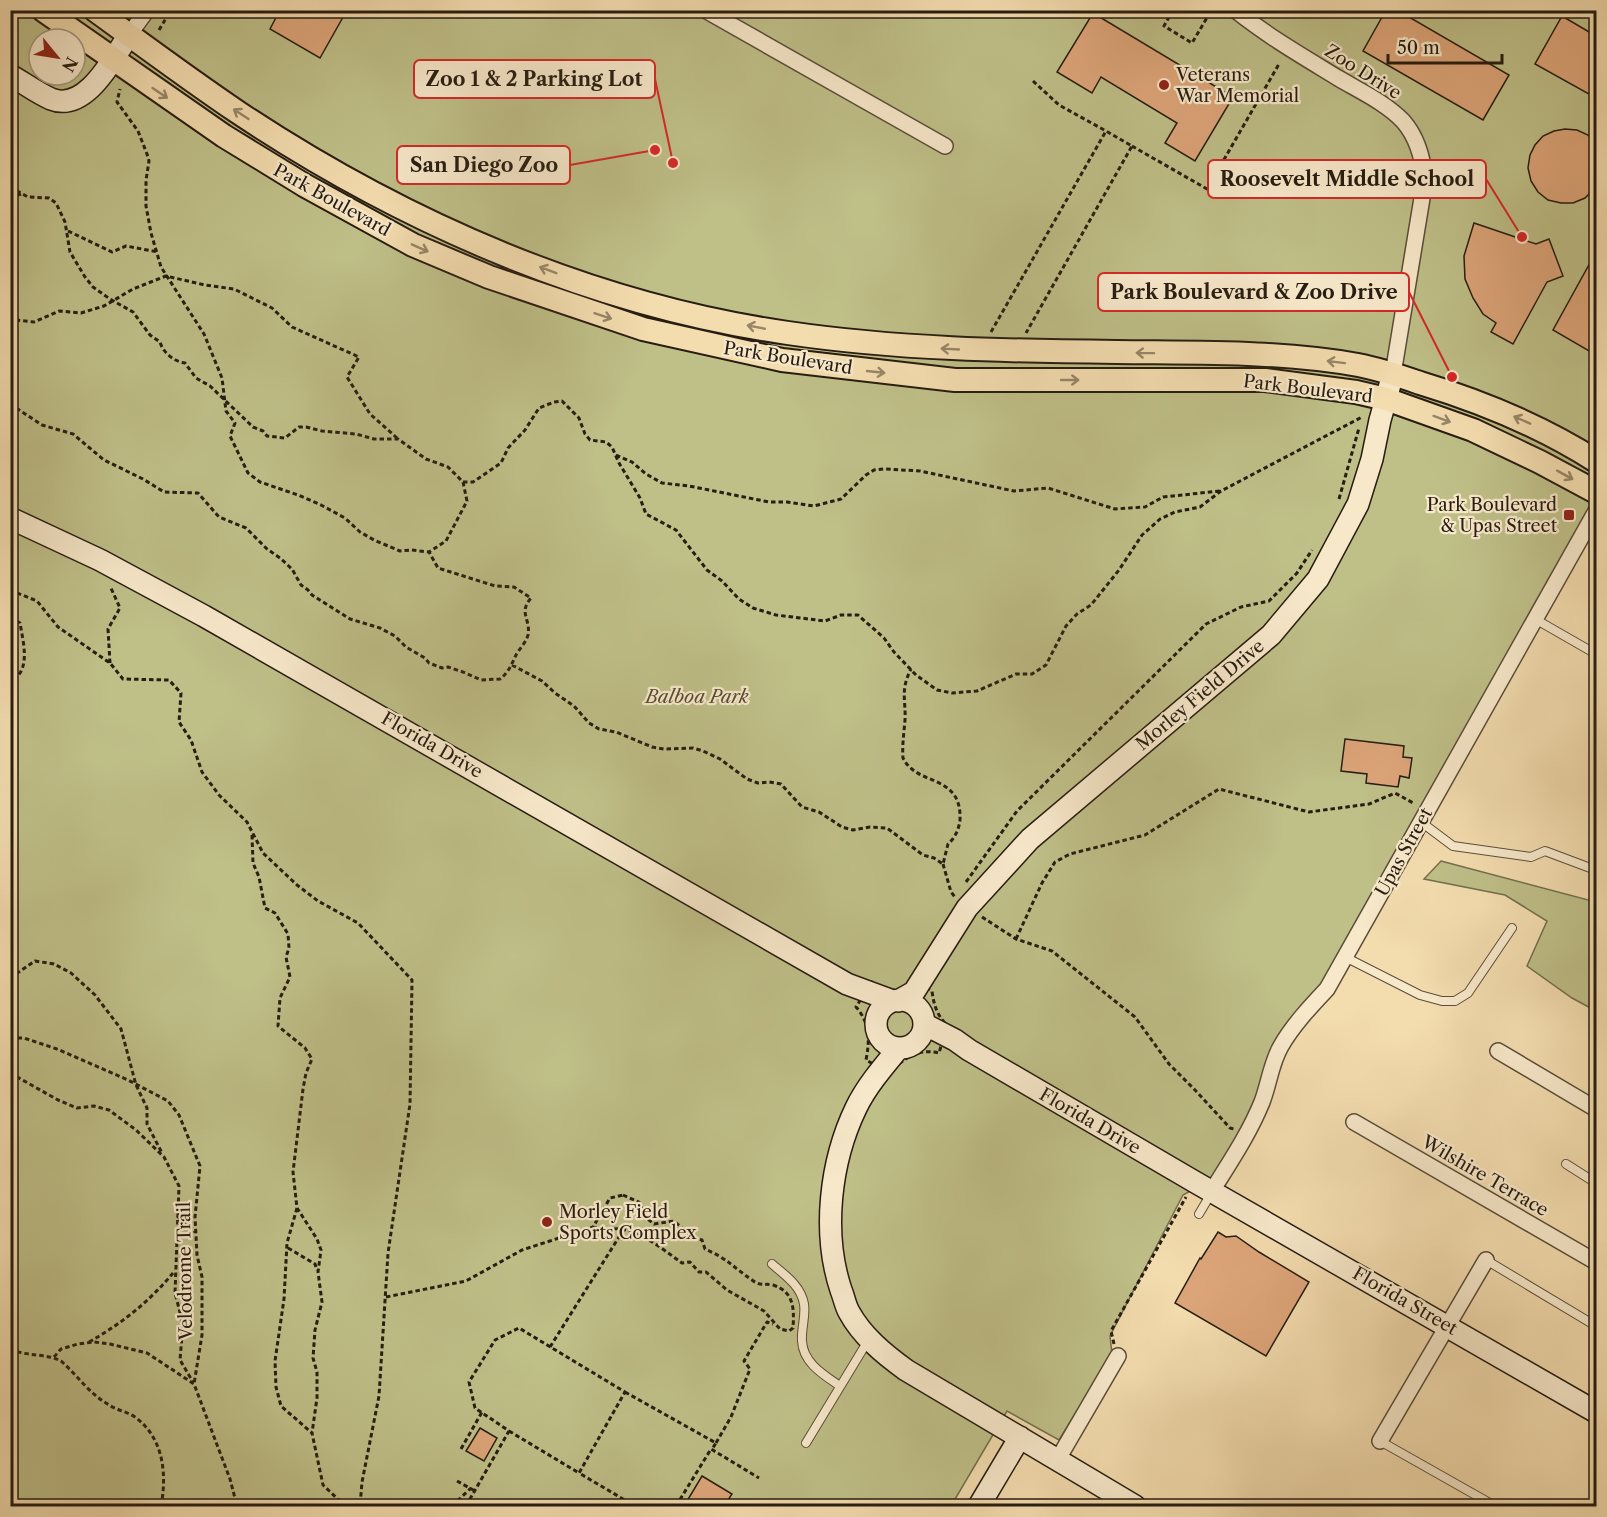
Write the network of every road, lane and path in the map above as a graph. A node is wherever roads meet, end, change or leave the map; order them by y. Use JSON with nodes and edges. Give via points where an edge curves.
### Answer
{"nodes":[{"id":1,"x":43,"y":10,"type":"edge"},
{"id":2,"x":94,"y":10,"type":"edge"},
{"id":3,"x":147,"y":10,"type":"edge"},
{"id":4,"x":171,"y":10,"type":"edge"},
{"id":5,"x":705,"y":10,"type":"edge"},
{"id":6,"x":1173,"y":10,"type":"edge"},
{"id":7,"x":1235,"y":10,"type":"edge"},
{"id":8,"x":1208,"y":16,"type":"dead end"},
{"id":9,"x":159,"y":30,"type":"dead end"},
{"id":10,"x":129,"y":35,"type":"junction"},
{"id":11,"x":112,"y":60,"type":"junction"},
{"id":12,"x":1279,"y":64,"type":"dead end"},
{"id":13,"x":10,"y":75,"type":"edge"},
{"id":14,"x":1033,"y":81,"type":"dead end"},
{"id":15,"x":120,"y":89,"type":"dead end"},
{"id":16,"x":1106,"y":131,"type":"junction"},
{"id":17,"x":1132,"y":146,"type":"junction"},
{"id":18,"x":945,"y":147,"type":"dead end"},
{"id":19,"x":10,"y":187,"type":"edge"},
{"id":20,"x":21,"y":194,"type":"junction"},
{"id":21,"x":10,"y":198,"type":"edge"},
{"id":22,"x":67,"y":231,"type":"junction"},
{"id":23,"x":158,"y":252,"type":"junction"},
{"id":24,"x":166,"y":276,"type":"junction"},
{"id":25,"x":114,"y":300,"type":"junction"},
{"id":26,"x":10,"y":315,"type":"edge"},
{"id":27,"x":991,"y":334,"type":"dead end"},
{"id":28,"x":1025,"y":334,"type":"dead end"},
{"id":29,"x":1393,"y":374,"type":"junction"},
{"id":30,"x":1386,"y":399,"type":"junction"},
{"id":31,"x":225,"y":402,"type":"junction"},
{"id":32,"x":10,"y":404,"type":"edge"},
{"id":33,"x":398,"y":439,"type":"junction"},
{"id":34,"x":615,"y":454,"type":"junction"},
{"id":35,"x":1596,"y":460,"type":"edge"},
{"id":36,"x":463,"y":482,"type":"junction"},
{"id":37,"x":1221,"y":491,"type":"junction"},
{"id":38,"x":1596,"y":492,"type":"edge"},
{"id":39,"x":1336,"y":509,"type":"dead end"},
{"id":40,"x":1596,"y":511,"type":"edge"},
{"id":41,"x":10,"y":518,"type":"edge"},
{"id":42,"x":1314,"y":546,"type":"dead end"},
{"id":43,"x":429,"y":552,"type":"junction"},
{"id":44,"x":100,"y":560,"type":"junction"},
{"id":45,"x":10,"y":590,"type":"edge"},
{"id":46,"x":10,"y":617,"type":"edge"},
{"id":47,"x":1535,"y":619,"type":"junction"},
{"id":48,"x":1596,"y":654,"type":"edge"},
{"id":49,"x":110,"y":663,"type":"junction"},
{"id":50,"x":512,"y":665,"type":"junction"},
{"id":51,"x":911,"y":669,"type":"junction"},
{"id":52,"x":10,"y":682,"type":"edge"},
{"id":53,"x":1425,"y":816,"type":"junction"},
{"id":54,"x":252,"y":833,"type":"junction"},
{"id":55,"x":943,"y":864,"type":"junction"},
{"id":56,"x":1593,"y":869,"type":"dead end"},
{"id":57,"x":965,"y":884,"type":"dead end"},
{"id":58,"x":964,"y":900,"type":"junction"},
{"id":59,"x":1512,"y":928,"type":"dead end"},
{"id":60,"x":1016,"y":939,"type":"junction"},
{"id":61,"x":1346,"y":957,"type":"junction"},
{"id":62,"x":931,"y":968,"type":"junction"},
{"id":63,"x":10,"y":978,"type":"edge"},
{"id":64,"x":847,"y":984,"type":"junction"},
{"id":65,"x":896,"y":1001,"type":"junction"},
{"id":66,"x":856,"y":1007,"type":"dead end"},
{"id":67,"x":922,"y":1018,"type":"junction"},
{"id":68,"x":878,"y":1029,"type":"junction"},
{"id":69,"x":10,"y":1038,"type":"edge"},
{"id":70,"x":905,"y":1047,"type":"junction"},
{"id":71,"x":969,"y":1050,"type":"junction"},
{"id":72,"x":1498,"y":1051,"type":"dead end"},
{"id":73,"x":866,"y":1060,"type":"dead end"},
{"id":74,"x":10,"y":1073,"type":"edge"},
{"id":75,"x":136,"y":1085,"type":"junction"},
{"id":76,"x":869,"y":1087,"type":"junction"},
{"id":77,"x":1596,"y":1109,"type":"edge"},
{"id":78,"x":1354,"y":1122,"type":"dead end"},
{"id":79,"x":1247,"y":1132,"type":"junction"},
{"id":80,"x":164,"y":1157,"type":"junction"},
{"id":81,"x":1566,"y":1164,"type":"dead end"},
{"id":82,"x":1596,"y":1183,"type":"edge"},
{"id":83,"x":1204,"y":1187,"type":"junction"},
{"id":84,"x":297,"y":1208,"type":"junction"},
{"id":85,"x":1199,"y":1215,"type":"dead end"},
{"id":86,"x":177,"y":1216,"type":"junction"},
{"id":87,"x":593,"y":1227,"type":"junction"},
{"id":88,"x":624,"y":1229,"type":"junction"},
{"id":89,"x":195,"y":1232,"type":"junction"},
{"id":90,"x":287,"y":1248,"type":"junction"},
{"id":91,"x":1486,"y":1260,"type":"joint"},
{"id":92,"x":1596,"y":1262,"type":"edge"},
{"id":93,"x":772,"y":1264,"type":"dead end"},
{"id":94,"x":174,"y":1271,"type":"junction"},
{"id":95,"x":318,"y":1272,"type":"junction"},
{"id":96,"x":386,"y":1297,"type":"junction"},
{"id":97,"x":773,"y":1324,"type":"junction"},
{"id":98,"x":1448,"y":1326,"type":"junction"},
{"id":99,"x":1596,"y":1326,"type":"edge"},
{"id":100,"x":869,"y":1338,"type":"junction"},
{"id":101,"x":87,"y":1343,"type":"junction"},
{"id":102,"x":550,"y":1347,"type":"junction"},
{"id":103,"x":10,"y":1348,"type":"edge"},
{"id":104,"x":1118,"y":1356,"type":"joint"},
{"id":105,"x":54,"y":1357,"type":"junction"},
{"id":106,"x":194,"y":1384,"type":"junction"},
{"id":107,"x":840,"y":1386,"type":"junction"},
{"id":108,"x":625,"y":1392,"type":"junction"},
{"id":109,"x":482,"y":1412,"type":"junction"},
{"id":110,"x":1596,"y":1412,"type":"edge"},
{"id":111,"x":509,"y":1431,"type":"junction"},
{"id":112,"x":312,"y":1432,"type":"junction"},
{"id":113,"x":1020,"y":1437,"type":"junction"},
{"id":114,"x":1380,"y":1441,"type":"joint"},
{"id":115,"x":716,"y":1443,"type":"junction"},
{"id":116,"x":806,"y":1443,"type":"dead end"},
{"id":117,"x":461,"y":1449,"type":"dead end"},
{"id":118,"x":711,"y":1449,"type":"junction"},
{"id":119,"x":1058,"y":1459,"type":"junction"},
{"id":120,"x":579,"y":1473,"type":"junction"},
{"id":121,"x":759,"y":1478,"type":"dead end"},
{"id":122,"x":458,"y":1481,"type":"dead end"},
{"id":123,"x":471,"y":1488,"type":"junction"},
{"id":124,"x":475,"y":1491,"type":"junction"},
{"id":125,"x":160,"y":1506,"type":"edge"},
{"id":126,"x":237,"y":1506,"type":"edge"},
{"id":127,"x":345,"y":1506,"type":"edge"},
{"id":128,"x":360,"y":1506,"type":"edge"},
{"id":129,"x":453,"y":1506,"type":"edge"},
{"id":130,"x":466,"y":1506,"type":"edge"},
{"id":131,"x":635,"y":1506,"type":"edge"},
{"id":132,"x":676,"y":1506,"type":"edge"},
{"id":133,"x":979,"y":1506,"type":"edge"},
{"id":134,"x":1135,"y":1506,"type":"edge"},
{"id":135,"x":1495,"y":1506,"type":"edge"}],
"edges":[{"from":1,"to":11,"type":"main road","name":"Park Boulevard"},
{"from":2,"to":10,"type":"main road","name":"Park Boulevard"},
{"from":3,"to":10,"type":"street"},
{"from":4,"to":9,"type":"path"},
{"from":5,"to":18,"type":"street"},
{"from":6,"to":8,"type":"path","via":[[1164,26],[1192,43]]},
{"from":7,"to":29,"type":"street","name":"Zoo Drive","via":[[1271,38],[1386,107],[1404,122],[1417,141],[1425,180]]},
{"from":10,"to":11,"type":"street"},
{"from":29,"to":10,"type":"main road","name":"Park Boulevard","one_way":true,"via":[[1361,365],[1266,354],[957,350],[879,344],[785,333],[645,303],[494,250],[418,216],[249,119]]},
{"from":11,"to":13,"type":"street","via":[[92,88],[68,101],[53,100]]},
{"from":11,"to":30,"type":"main road","name":"Park Boulevard","one_way":true,"via":[[264,161],[413,245],[489,277],[642,329],[782,360],[955,380],[1265,380]]},
{"from":12,"to":17,"type":"path","via":[[1207,189]]},
{"from":14,"to":16,"type":"path","via":[[1059,105]]},
{"from":15,"to":23,"type":"path","via":[[117,102],[138,131],[149,161],[146,206]]},
{"from":16,"to":17,"type":"path"},
{"from":16,"to":27,"type":"path"},
{"from":17,"to":28,"type":"path"},
{"from":19,"to":20,"type":"path"},
{"from":20,"to":21,"type":"path"},
{"from":20,"to":22,"type":"path","via":[[49,198],[56,203]]},
{"from":22,"to":23,"type":"path","via":[[112,252],[126,246]]},
{"from":22,"to":25,"type":"path","via":[[77,267],[93,287]]},
{"from":23,"to":24,"type":"path"},
{"from":24,"to":25,"type":"path"},
{"from":24,"to":31,"type":"path","via":[[204,334],[222,378]]},
{"from":24,"to":33,"type":"path","via":[[234,289],[272,308],[292,327],[359,357],[347,377],[370,414]]},
{"from":25,"to":26,"type":"path","via":[[81,313],[59,311],[34,322],[16,320]]},
{"from":25,"to":31,"type":"path","via":[[133,312],[162,348],[177,362],[185,363],[196,378]]},
{"from":29,"to":30,"type":"street","name":"Morley Field Drive"},
{"from":35,"to":29,"type":"main road","name":"Park Boulevard","one_way":true,"via":[[1517,417]]},
{"from":30,"to":38,"type":"main road","name":"Park Boulevard","one_way":true,"via":[[1473,430]]},
{"from":30,"to":58,"type":"street","name":"Morley Field Drive","via":[[1358,504],[1318,579],[1270,635]]},
{"from":31,"to":33,"type":"path","via":[[253,427],[273,438],[285,438],[299,427],[306,427],[374,439]]},
{"from":31,"to":43,"type":"path","via":[[235,423],[230,436],[243,465],[260,482],[321,505],[360,532],[400,551]]},
{"from":32,"to":50,"type":"path","via":[[42,425],[73,434],[104,460],[164,492],[198,493],[219,517],[246,528],[280,558],[312,595],[350,619],[395,636],[429,663],[487,681],[503,678]]},
{"from":33,"to":36,"type":"path","via":[[421,456],[448,467]]},
{"from":34,"to":36,"type":"path","via":[[606,442],[590,440],[568,406],[562,401],[554,402],[538,408],[501,463],[473,482]]},
{"from":34,"to":37,"type":"path","via":[[662,483],[814,506],[841,499],[866,475],[884,468],[920,471],[1014,491],[1048,488],[1115,509],[1145,507],[1163,497]]},
{"from":34,"to":51,"type":"path","via":[[646,514],[676,530],[707,570],[746,604],[793,618],[825,621],[841,615],[858,615]]},
{"from":36,"to":43,"type":"path","via":[[467,501],[446,541]]},
{"from":37,"to":39,"type":"path","via":[[1362,417]]},
{"from":37,"to":51,"type":"path","via":[[1200,507],[1160,519],[1142,535],[1091,605],[1066,626],[1047,665],[1039,670],[1016,674],[977,691],[952,693],[937,690]]},
{"from":40,"to":47,"type":"street","name":"Upas Street"},
{"from":41,"to":44,"type":"street","name":"Florida Drive"},
{"from":42,"to":57,"type":"path","via":[[1297,573],[1269,601],[1241,607],[1206,624],[1017,812]]},
{"from":43,"to":50,"type":"path","via":[[438,568],[495,586],[514,587],[531,598],[524,613],[528,637]]},
{"from":44,"to":49,"type":"path","via":[[120,608],[108,628]]},
{"from":44,"to":64,"type":"street","name":"Florida Drive"},
{"from":45,"to":49,"type":"path","via":[[37,601],[58,627]]},
{"from":46,"to":52,"type":"path","via":[[20,623],[26,658],[17,679]]},
{"from":47,"to":48,"type":"lane"},
{"from":47,"to":53,"type":"street","name":"Upas Street"},
{"from":49,"to":54,"type":"path","via":[[123,679],[170,680],[181,693],[179,722],[191,740],[202,772],[247,822]]},
{"from":50,"to":55,"type":"path","via":[[542,681],[599,729],[652,747],[703,751],[747,780],[780,784],[802,807],[819,812],[842,828],[887,828],[923,855]]},
{"from":51,"to":55,"type":"path","via":[[903,696],[903,758],[916,772],[949,789],[958,805],[958,830],[948,844]]},
{"from":53,"to":56,"type":"lane","via":[[1453,846],[1531,857],[1545,851]]},
{"from":53,"to":60,"type":"path","via":[[1395,793],[1369,804],[1309,812],[1219,789],[1145,835],[1070,854],[1055,862]]},
{"from":53,"to":61,"type":"street","name":"Upas Street"},
{"from":54,"to":84,"type":"path","via":[[253,863],[266,908],[275,913],[288,934],[286,957],[290,977],[279,998],[278,1026],[305,1048],[312,1059],[303,1089],[293,1172]]},
{"from":54,"to":96,"type":"path","via":[[263,853],[278,868],[318,901],[357,923],[412,980],[410,1104],[388,1253]]},
{"from":55,"to":58,"type":"path","via":[[951,892]]},
{"from":58,"to":60,"type":"path"},
{"from":58,"to":62,"type":"street","name":"Morley Field Drive"},
{"from":59,"to":61,"type":"lane","via":[[1468,993],[1455,1001],[1420,995]]},
{"from":60,"to":79,"type":"path","via":[[1052,951],[1136,1017],[1169,1064],[1230,1128]]},
{"from":61,"to":79,"type":"street","name":"Upas Street","via":[[1327,989],[1281,1046]]},
{"from":62,"to":65,"type":"street","name":"Morley Field Drive","via":[[915,992]]},
{"from":62,"to":67,"type":"street","name":"Morley Field Drive"},
{"from":63,"to":75,"type":"path","via":[[35,961],[54,964],[71,973],[95,995],[121,1029]]},
{"from":64,"to":65,"type":"street","name":"Florida Drive"},
{"from":64,"to":68,"type":"street","name":"Florida Drive","via":[[869,1009]]},
{"from":65,"to":67,"type":"street","via":[[904,1000],[915,1006]]},
{"from":65,"to":68,"type":"street","via":[[885,1005]]},
{"from":66,"to":73,"type":"path","via":[[867,1023]]},
{"from":67,"to":70,"type":"street","via":[[918,1039]]},
{"from":67,"to":71,"type":"street","name":"Florida Drive"},
{"from":68,"to":70,"type":"street","via":[[883,1042]]},
{"from":68,"to":76,"type":"street"},
{"from":69,"to":75,"type":"path","name":"Velodrome Trail","via":[[24,1038],[57,1049]]},
{"from":70,"to":71,"type":"street","name":"Florida Drive","via":[[929,1041]]},
{"from":70,"to":76,"type":"street"},
{"from":71,"to":83,"type":"street","name":"Florida Drive"},
{"from":72,"to":77,"type":"street"},
{"from":74,"to":80,"type":"path","name":"Velodrome Trail","via":[[77,1108],[94,1106],[109,1110]]},
{"from":75,"to":80,"type":"path","via":[[147,1108],[147,1124]]},
{"from":75,"to":89,"type":"path","name":"Velodrome Trail","via":[[168,1101],[193,1147],[200,1166]]},
{"from":76,"to":100,"type":"street","via":[[856,1109],[837,1165],[830,1220],[837,1276],[849,1311]]},
{"from":78,"to":92,"type":"street","name":"Wilshire Terrace"},
{"from":79,"to":83,"type":"street","name":"Upas Street"},
{"from":80,"to":86,"type":"path","name":"Velodrome Trail","via":[[179,1186]]},
{"from":81,"to":82,"type":"lane"},
{"from":83,"to":85,"type":"lane"},
{"from":83,"to":98,"type":"street","name":"Florida Street"},
{"from":83,"to":104,"type":"path","via":[[1111,1331]]},
{"from":84,"to":90,"type":"path"},
{"from":84,"to":95,"type":"path","via":[[318,1239]]},
{"from":86,"to":89,"type":"path"},
{"from":86,"to":94,"type":"path","name":"Velodrome Trail"},
{"from":87,"to":88,"type":"path","via":[[605,1231]]},
{"from":87,"to":96,"type":"path","via":[[522,1250],[466,1281]]},
{"from":87,"to":97,"type":"path","via":[[610,1198],[623,1195],[639,1202],[645,1217],[654,1224],[674,1221],[692,1237],[702,1240],[705,1250],[726,1259],[751,1280],[784,1292],[794,1304],[793,1328],[789,1331]]},
{"from":88,"to":97,"type":"path","via":[[682,1263],[690,1262],[699,1272],[706,1272],[727,1290],[764,1311]]},
{"from":88,"to":102,"type":"path"},
{"from":89,"to":106,"type":"path","name":"Velodrome Trail","via":[[202,1335]]},
{"from":90,"to":95,"type":"path","via":[[315,1264]]},
{"from":90,"to":112,"type":"path","via":[[275,1361],[276,1387],[281,1406]]},
{"from":91,"to":98,"type":"street"},
{"from":91,"to":99,"type":"lane"},
{"from":93,"to":107,"type":"lane","via":[[789,1279],[804,1303],[802,1342],[810,1362]]},
{"from":94,"to":101,"type":"path","via":[[143,1306]]},
{"from":94,"to":106,"type":"path","name":"Velodrome Trail","via":[[183,1324],[180,1360]]},
{"from":95,"to":112,"type":"path","via":[[322,1302],[315,1330],[317,1398]]},
{"from":96,"to":128,"type":"path","via":[[379,1396]]},
{"from":97,"to":115,"type":"path","via":[[767,1322],[744,1361],[750,1369]]},
{"from":98,"to":110,"type":"street","name":"Florida Street"},
{"from":98,"to":114,"type":"street"},
{"from":100,"to":107,"type":"lane"},
{"from":100,"to":113,"type":"street","via":[[906,1370]]},
{"from":101,"to":105,"type":"path","via":[[61,1349]]},
{"from":101,"to":106,"type":"path","via":[[147,1353]]},
{"from":102,"to":108,"type":"path"},
{"from":102,"to":109,"type":"path","via":[[519,1328],[495,1340],[469,1382],[475,1408]]},
{"from":103,"to":105,"type":"path"},
{"from":104,"to":119,"type":"street"},
{"from":105,"to":125,"type":"path","via":[[102,1401],[135,1417],[150,1432],[164,1466]]},
{"from":106,"to":126,"type":"path"},
{"from":107,"to":116,"type":"lane"},
{"from":108,"to":115,"type":"path"},
{"from":108,"to":120,"type":"path"},
{"from":109,"to":111,"type":"path"},
{"from":109,"to":117,"type":"path"},
{"from":111,"to":120,"type":"path"},
{"from":111,"to":124,"type":"path"},
{"from":112,"to":127,"type":"path","via":[[323,1485]]},
{"from":113,"to":119,"type":"street"},
{"from":113,"to":133,"type":"street"},
{"from":114,"to":135,"type":"lane"},
{"from":115,"to":118,"type":"path"},
{"from":118,"to":121,"type":"path"},
{"from":118,"to":132,"type":"path"},
{"from":119,"to":134,"type":"street"},
{"from":120,"to":131,"type":"path"},
{"from":122,"to":123,"type":"path"},
{"from":123,"to":124,"type":"path"},
{"from":123,"to":129,"type":"path"},
{"from":124,"to":130,"type":"path"}]}
